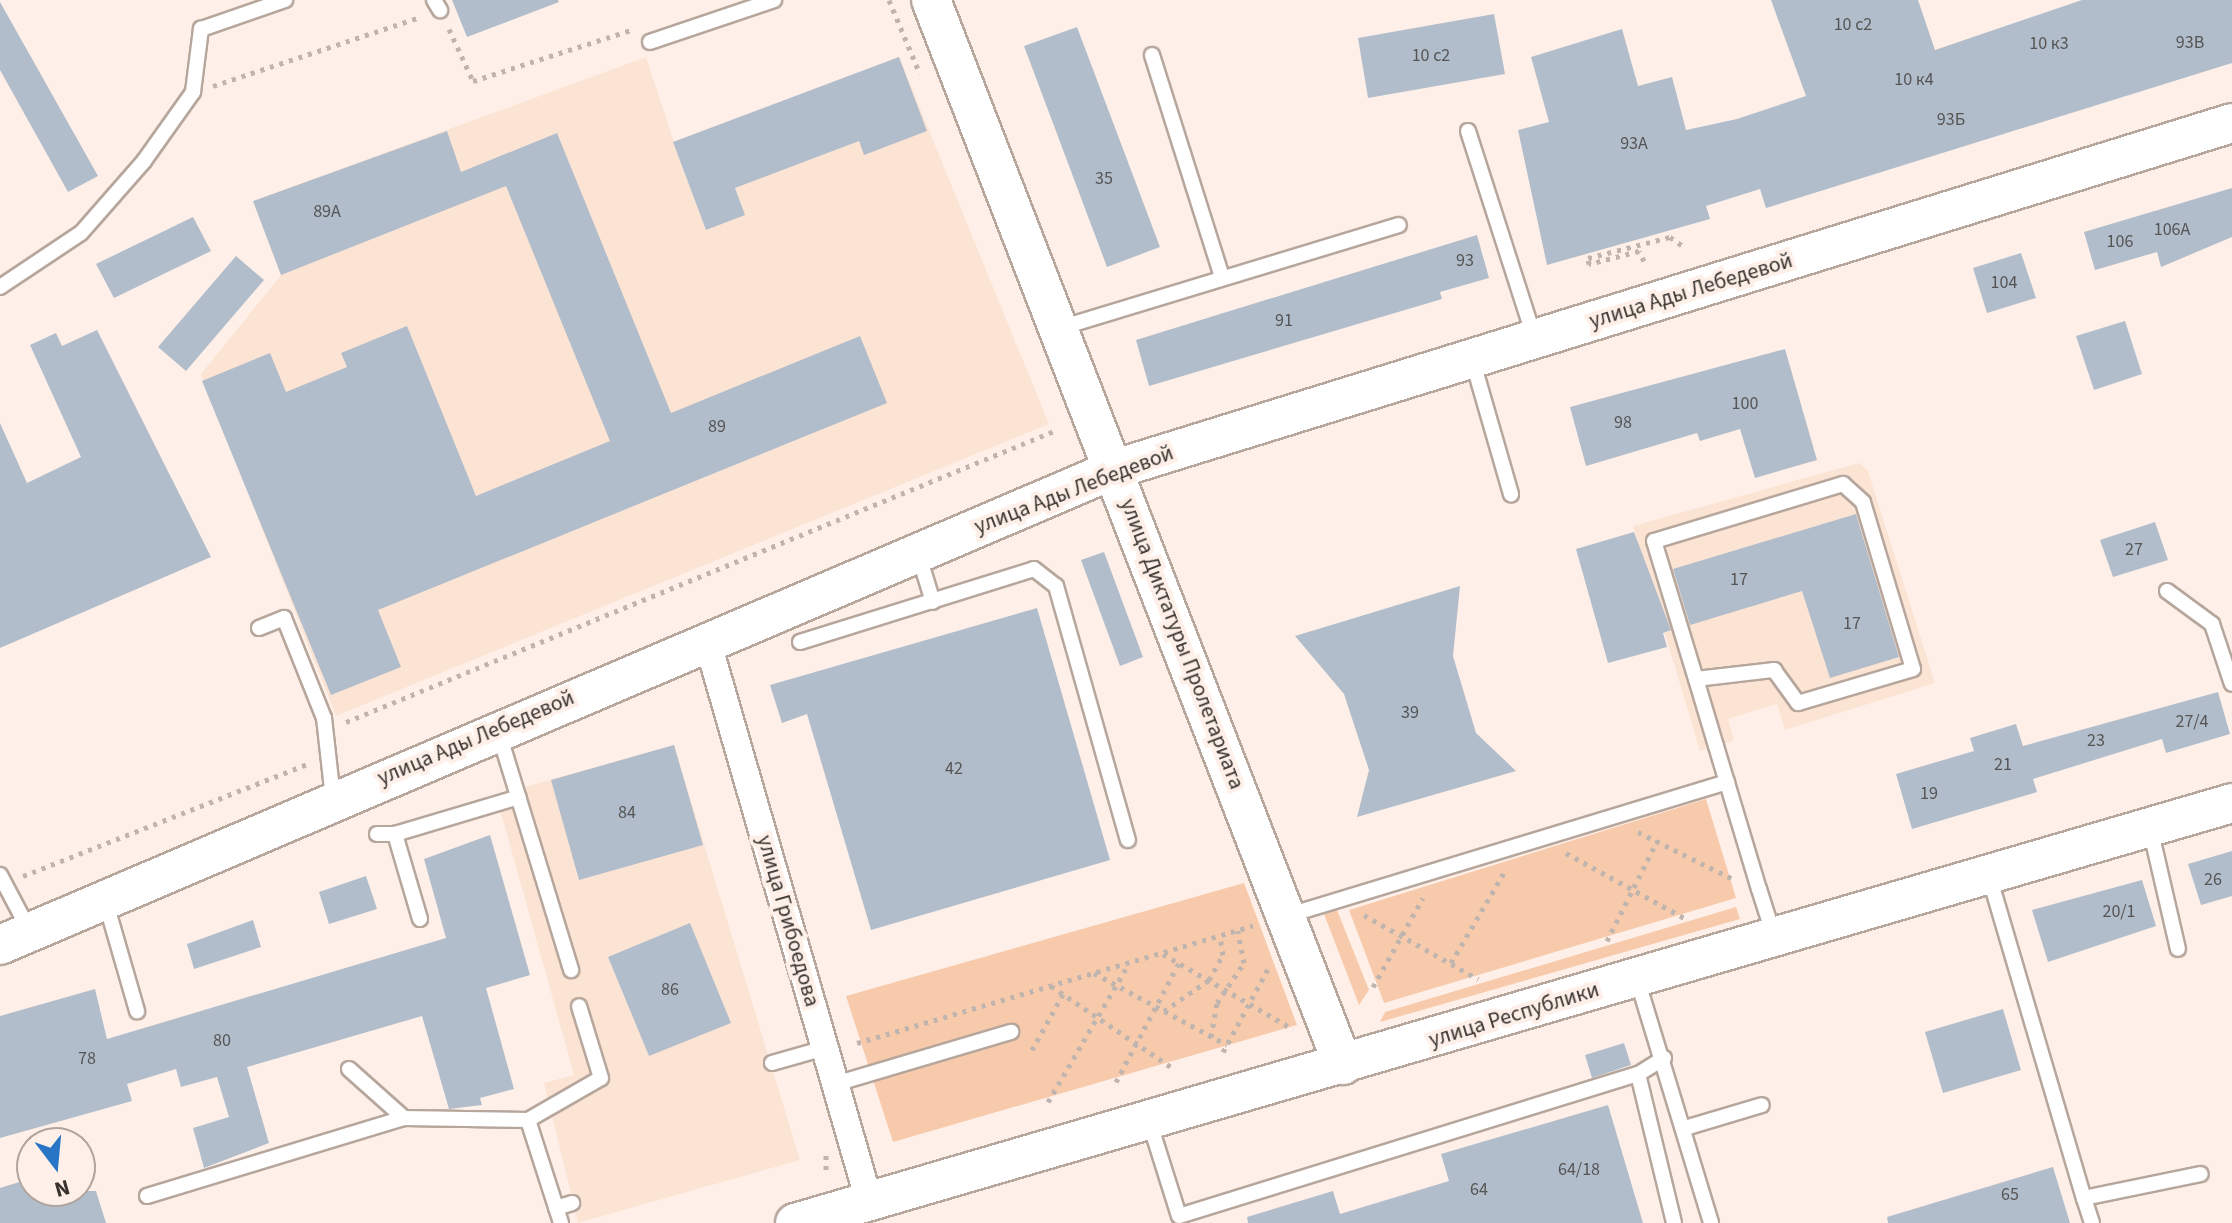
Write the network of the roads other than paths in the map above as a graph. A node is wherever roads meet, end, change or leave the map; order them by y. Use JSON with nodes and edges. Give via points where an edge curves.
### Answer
{"nodes":[{"id":1,"x":285,"y":0,"type":"edge"},
{"id":2,"x":774,"y":0,"type":"edge"},
{"id":3,"x":931,"y":0,"type":"edge"},
{"id":4,"x":650,"y":42,"type":"dead end"},
{"id":5,"x":1152,"y":55,"type":"dead end"},
{"id":6,"x":2232,"y":123,"type":"edge"},
{"id":7,"x":1468,"y":131,"type":"dead end"},
{"id":8,"x":1399,"y":225,"type":"dead end"},
{"id":9,"x":1222,"y":277,"type":"junction"},
{"id":10,"x":0,"y":287,"type":"edge"},
{"id":11,"x":1060,"y":328,"type":"junction"},
{"id":12,"x":1535,"y":339,"type":"junction"},
{"id":13,"x":1472,"y":359,"type":"junction"},
{"id":14,"x":1115,"y":469,"type":"junction"},
{"id":15,"x":1511,"y":494,"type":"dead end"},
{"id":16,"x":918,"y":552,"type":"junction"},
{"id":17,"x":2167,"y":591,"type":"dead end"},
{"id":18,"x":933,"y":602,"type":"junction"},
{"id":19,"x":259,"y":628,"type":"dead end"},
{"id":20,"x":707,"y":640,"type":"junction"},
{"id":21,"x":800,"y":642,"type":"dead end"},
{"id":22,"x":1696,"y":679,"type":"junction"},
{"id":23,"x":2232,"y":684,"type":"edge"},
{"id":24,"x":497,"y":729,"type":"junction"},
{"id":25,"x":1727,"y":782,"type":"junction"},
{"id":26,"x":519,"y":797,"type":"junction"},
{"id":27,"x":333,"y":798,"type":"junction"},
{"id":28,"x":2232,"y":803,"type":"edge"},
{"id":29,"x":2150,"y":828,"type":"junction"},
{"id":30,"x":377,"y":834,"type":"dead end"},
{"id":31,"x":395,"y":834,"type":"junction"},
{"id":32,"x":1128,"y":840,"type":"dead end"},
{"id":33,"x":1988,"y":875,"type":"junction"},
{"id":34,"x":3,"y":880,"type":"edge"},
{"id":35,"x":105,"y":899,"type":"junction"},
{"id":36,"x":420,"y":919,"type":"dead end"},
{"id":37,"x":1274,"y":920,"type":"junction"},
{"id":38,"x":15,"y":938,"type":"edge"},
{"id":39,"x":1775,"y":941,"type":"junction"},
{"id":40,"x":2178,"y":949,"type":"dead end"},
{"id":41,"x":571,"y":970,"type":"dead end"},
{"id":42,"x":1637,"y":979,"type":"junction"},
{"id":43,"x":579,"y":1006,"type":"dead end"},
{"id":44,"x":137,"y":1011,"type":"dead end"},
{"id":45,"x":1011,"y":1032,"type":"dead end"},
{"id":46,"x":825,"y":1048,"type":"junction"},
{"id":47,"x":1664,"y":1058,"type":"junction"},
{"id":48,"x":772,"y":1063,"type":"dead end"},
{"id":49,"x":1343,"y":1065,"type":"junction"},
{"id":50,"x":349,"y":1069,"type":"dead end"},
{"id":51,"x":1638,"y":1074,"type":"junction"},
{"id":52,"x":835,"y":1084,"type":"junction"},
{"id":53,"x":1762,"y":1105,"type":"dead end"},
{"id":54,"x":404,"y":1118,"type":"junction"},
{"id":55,"x":528,"y":1120,"type":"junction"},
{"id":56,"x":1150,"y":1124,"type":"junction"},
{"id":57,"x":1685,"y":1128,"type":"junction"},
{"id":58,"x":2201,"y":1174,"type":"dead end"},
{"id":59,"x":147,"y":1196,"type":"dead end"},
{"id":60,"x":2084,"y":1198,"type":"junction"},
{"id":61,"x":572,"y":1203,"type":"dead end"},
{"id":62,"x":556,"y":1208,"type":"junction"},
{"id":63,"x":872,"y":1212,"type":"edge"},
{"id":64,"x":561,"y":1223,"type":"edge"},
{"id":65,"x":795,"y":1223,"type":"edge"},
{"id":66,"x":1674,"y":1223,"type":"edge"},
{"id":67,"x":1711,"y":1223,"type":"edge"},
{"id":68,"x":2092,"y":1223,"type":"edge"}],
"edges":[{"from":1,"to":10,"type":"lane","via":[[201,29],[193,92],[81,233]]},
{"from":2,"to":4,"type":"lane"},
{"from":3,"to":11,"type":"street","name":"улица Диктатуры Пролетариата"},
{"from":5,"to":9,"type":"lane"},
{"from":6,"to":12,"type":"street","name":"улица Ады Лебедевой"},
{"from":7,"to":12,"type":"lane"},
{"from":8,"to":9,"type":"lane"},
{"from":9,"to":11,"type":"lane"},
{"from":11,"to":14,"type":"street","name":"улица Диктатуры Пролетариата"},
{"from":12,"to":13,"type":"street","name":"улица Ады Лебедевой"},
{"from":13,"to":14,"type":"street","name":"улица Ады Лебедевой"},
{"from":13,"to":15,"type":"lane"},
{"from":14,"to":16,"type":"street","name":"улица Ады Лебедевой"},
{"from":14,"to":37,"type":"street","name":"улица Диктатуры Пролетариата"},
{"from":16,"to":18,"type":"lane"},
{"from":16,"to":20,"type":"street","name":"улица Ады Лебедевой"},
{"from":17,"to":23,"type":"lane","via":[[2212,624]]},
{"from":18,"to":21,"type":"lane"},
{"from":18,"to":32,"type":"lane","via":[[1034,569],[1056,586]]},
{"from":19,"to":27,"type":"lane","via":[[284,618],[324,718]]},
{"from":20,"to":24,"type":"street","name":"улица Ады Лебедевой"},
{"from":20,"to":46,"type":"street","name":"улица Грибоедова"},
{"from":22,"to":22,"type":"lane","via":[[1654,541],[1843,484],[1863,502],[1913,669],[1798,703],[1774,670]]},
{"from":22,"to":25,"type":"lane"},
{"from":24,"to":26,"type":"lane"},
{"from":24,"to":27,"type":"street","name":"улица Ады Лебедевой"},
{"from":25,"to":37,"type":"lane"},
{"from":25,"to":39,"type":"lane"},
{"from":26,"to":31,"type":"lane"},
{"from":26,"to":41,"type":"lane"},
{"from":27,"to":35,"type":"street","name":"улица Ады Лебедевой"},
{"from":28,"to":29,"type":"street","name":"улица Республики"},
{"from":29,"to":33,"type":"street","name":"улица Республики"},
{"from":29,"to":40,"type":"lane"},
{"from":30,"to":31,"type":"lane"},
{"from":31,"to":36,"type":"lane"},
{"from":33,"to":39,"type":"street","name":"улица Республики"},
{"from":33,"to":60,"type":"lane"},
{"from":34,"to":38,"type":"lane"},
{"from":35,"to":38,"type":"street","name":"улица Ады Лебедевой"},
{"from":35,"to":44,"type":"lane"},
{"from":37,"to":49,"type":"street","name":"улица Диктатуры Пролетариата"},
{"from":39,"to":42,"type":"street","name":"улица Республики"},
{"from":42,"to":47,"type":"lane"},
{"from":42,"to":49,"type":"street","name":"улица Республики"},
{"from":43,"to":55,"type":"lane","via":[[601,1078]]},
{"from":45,"to":52,"type":"lane"},
{"from":46,"to":48,"type":"lane"},
{"from":46,"to":52,"type":"street","name":"улица Грибоедова"},
{"from":47,"to":51,"type":"lane"},
{"from":47,"to":57,"type":"lane"},
{"from":49,"to":56,"type":"street","name":"улица Республики"},
{"from":50,"to":54,"type":"lane"},
{"from":51,"to":56,"type":"lane","via":[[1179,1216]]},
{"from":51,"to":66,"type":"lane"},
{"from":52,"to":63,"type":"street","name":"улица Грибоедова"},
{"from":53,"to":57,"type":"lane"},
{"from":54,"to":55,"type":"lane"},
{"from":54,"to":59,"type":"lane"},
{"from":55,"to":62,"type":"lane"},
{"from":56,"to":63,"type":"street","name":"улица Республики"},
{"from":57,"to":67,"type":"lane"},
{"from":58,"to":60,"type":"lane"},
{"from":60,"to":68,"type":"lane"},
{"from":61,"to":62,"type":"lane"},
{"from":62,"to":64,"type":"lane"},
{"from":63,"to":65,"type":"street","name":"улица Республики"}]}
